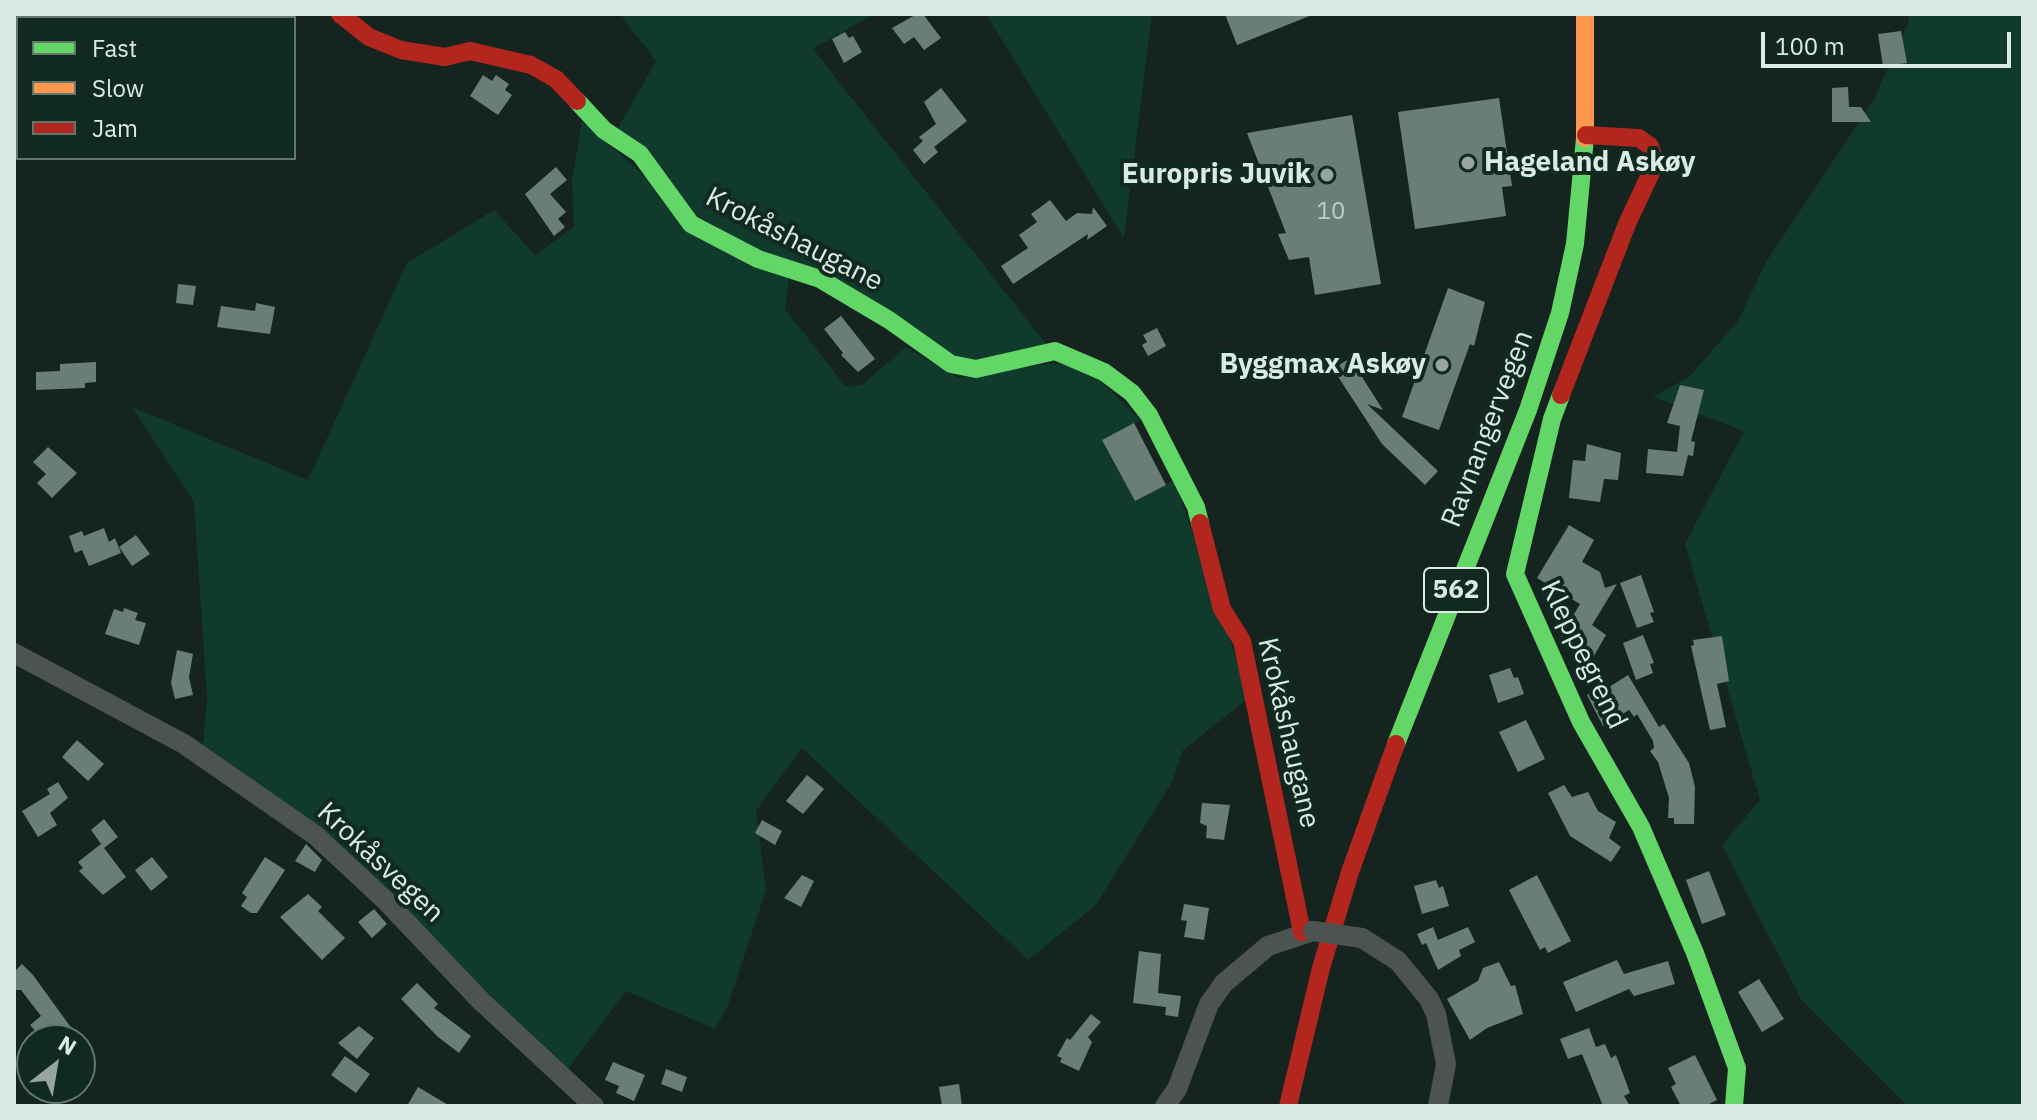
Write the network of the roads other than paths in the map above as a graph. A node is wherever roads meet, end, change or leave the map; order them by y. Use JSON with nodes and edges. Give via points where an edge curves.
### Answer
{"nodes":[{"id":1,"x":340,"y":14,"type":"edge"},
{"id":2,"x":1585,"y":14,"type":"edge"},
{"id":3,"x":1586,"y":135,"type":"junction"},
{"id":4,"x":14,"y":653,"type":"edge"},
{"id":5,"x":1362,"y":847,"type":"junction"},
{"id":6,"x":1308,"y":932,"type":"junction"},
{"id":7,"x":594,"y":1106,"type":"edge"},
{"id":8,"x":1165,"y":1106,"type":"edge"},
{"id":9,"x":1288,"y":1106,"type":"edge"},
{"id":10,"x":1307,"y":1106,"type":"edge"},
{"id":11,"x":1438,"y":1106,"type":"edge"},
{"id":12,"x":1734,"y":1106,"type":"edge"}],
"edges":[{"from":1,"to":6,"type":"street","name":"Krokåshaugane","via":[[369,37],[401,50],[424,56],[470,51],[497,55],[556,79],[604,130],[640,154],[691,224],[758,259],[820,279],[951,364],[991,367],[1055,351],[1104,372],[1132,393],[1149,415],[1196,507],[1222,609],[1242,641]]},
{"from":2,"to":3,"type":"street","name":"Ravnangervegen","number":"562"},
{"from":3,"to":5,"type":"street","name":"Ravnangervegen","number":"562","via":[[1575,244],[1554,335],[1415,694]]},
{"from":3,"to":12,"type":"street","name":"Kleppegrend","via":[[1639,138],[1650,146],[1655,164],[1552,419],[1515,574],[1581,722],[1641,827],[1695,953],[1737,1068]]},
{"from":4,"to":7,"type":"street","name":"Krokåsvegen","via":[[184,744],[315,835]]},
{"from":5,"to":9,"type":"street","name":"Ravnangervegen","number":"562","via":[[1333,924]]},
{"from":5,"to":10,"type":"street","name":"Ravnangervegen","number":"562"},
{"from":6,"to":8,"type":"street","via":[[1268,946],[1224,983],[1209,1004],[1182,1077]]},
{"from":6,"to":11,"type":"street","bridge":true,"via":[[1362,938],[1398,961],[1429,999],[1446,1064]]}]}
